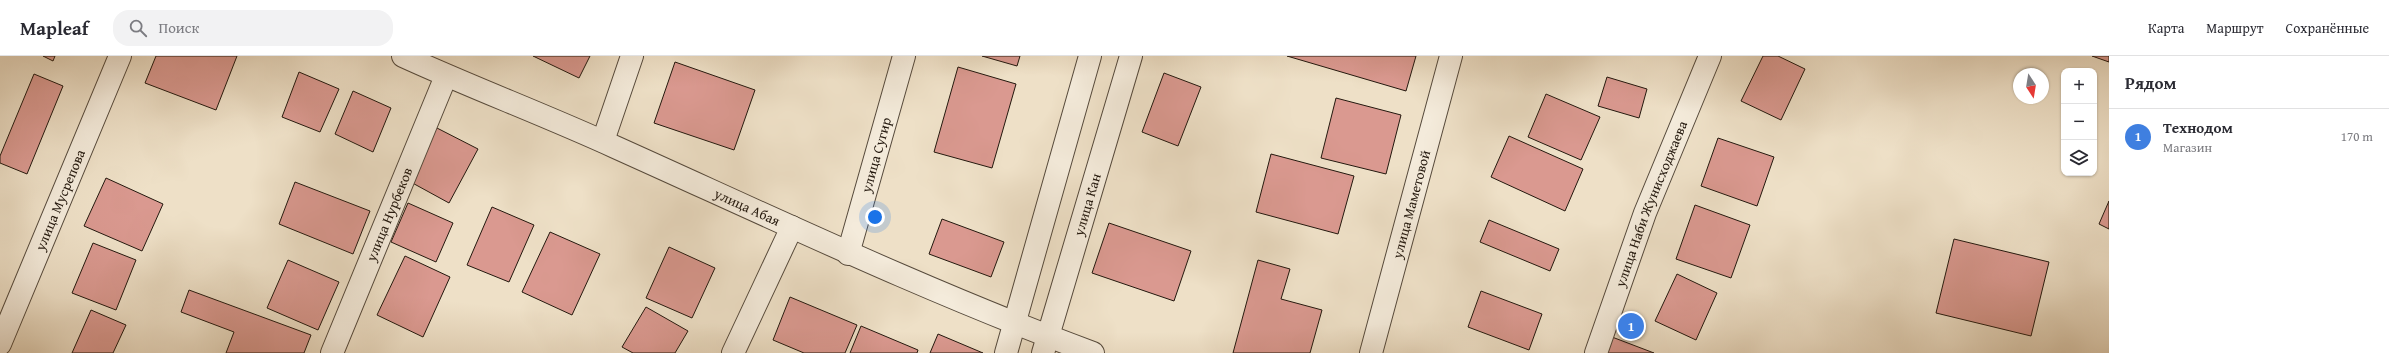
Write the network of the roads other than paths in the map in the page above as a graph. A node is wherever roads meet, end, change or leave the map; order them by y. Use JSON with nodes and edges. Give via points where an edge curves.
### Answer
{"nodes":[{"id":1,"x":120,"y":56,"type":"edge"},
{"id":2,"x":403,"y":56,"type":"edge"},
{"id":3,"x":632,"y":56,"type":"edge"},
{"id":4,"x":904,"y":56,"type":"edge"},
{"id":5,"x":1090,"y":56,"type":"edge"},
{"id":6,"x":1131,"y":56,"type":"edge"},
{"id":7,"x":1451,"y":56,"type":"edge"},
{"id":8,"x":1710,"y":56,"type":"edge"},
{"id":9,"x":446,"y":76,"type":"junction"},
{"id":10,"x":603,"y":141,"type":"junction"},
{"id":11,"x":792,"y":227,"type":"junction"},
{"id":12,"x":848,"y":254,"type":"junction"},
{"id":13,"x":1014,"y":323,"type":"junction"},
{"id":14,"x":0,"y":344,"type":"edge"},
{"id":15,"x":1045,"y":345,"type":"edge"},
{"id":16,"x":332,"y":353,"type":"edge"},
{"id":17,"x":733,"y":353,"type":"edge"},
{"id":18,"x":1006,"y":353,"type":"edge"},
{"id":19,"x":1093,"y":353,"type":"edge"},
{"id":20,"x":1371,"y":353,"type":"edge"},
{"id":21,"x":1596,"y":353,"type":"edge"}],
"edges":[{"from":1,"to":14,"type":"street","name":"улица Мусрепова"},
{"from":2,"to":9,"type":"street","name":"улица Абая"},
{"from":3,"to":10,"type":"street"},
{"from":4,"to":12,"type":"street","name":"улица Сугир"},
{"from":5,"to":13,"type":"street"},
{"from":6,"to":15,"type":"street","name":"улица Кан"},
{"from":7,"to":20,"type":"street","name":"улица Маметовой"},
{"from":8,"to":21,"type":"street","name":"улица Наби Жунисходжаева","via":[[1646,213]]},
{"from":9,"to":10,"type":"street","name":"улица Абая"},
{"from":9,"to":16,"type":"street","name":"улица Нурбеков"},
{"from":10,"to":11,"type":"street","name":"улица Абая"},
{"from":11,"to":12,"type":"street","name":"улица Абая"},
{"from":11,"to":17,"type":"street"},
{"from":12,"to":13,"type":"street","name":"улица Абая"},
{"from":13,"to":15,"type":"street","name":"улица Абая"},
{"from":13,"to":18,"type":"street"},
{"from":15,"to":19,"type":"street","name":"улица Абая"}]}
